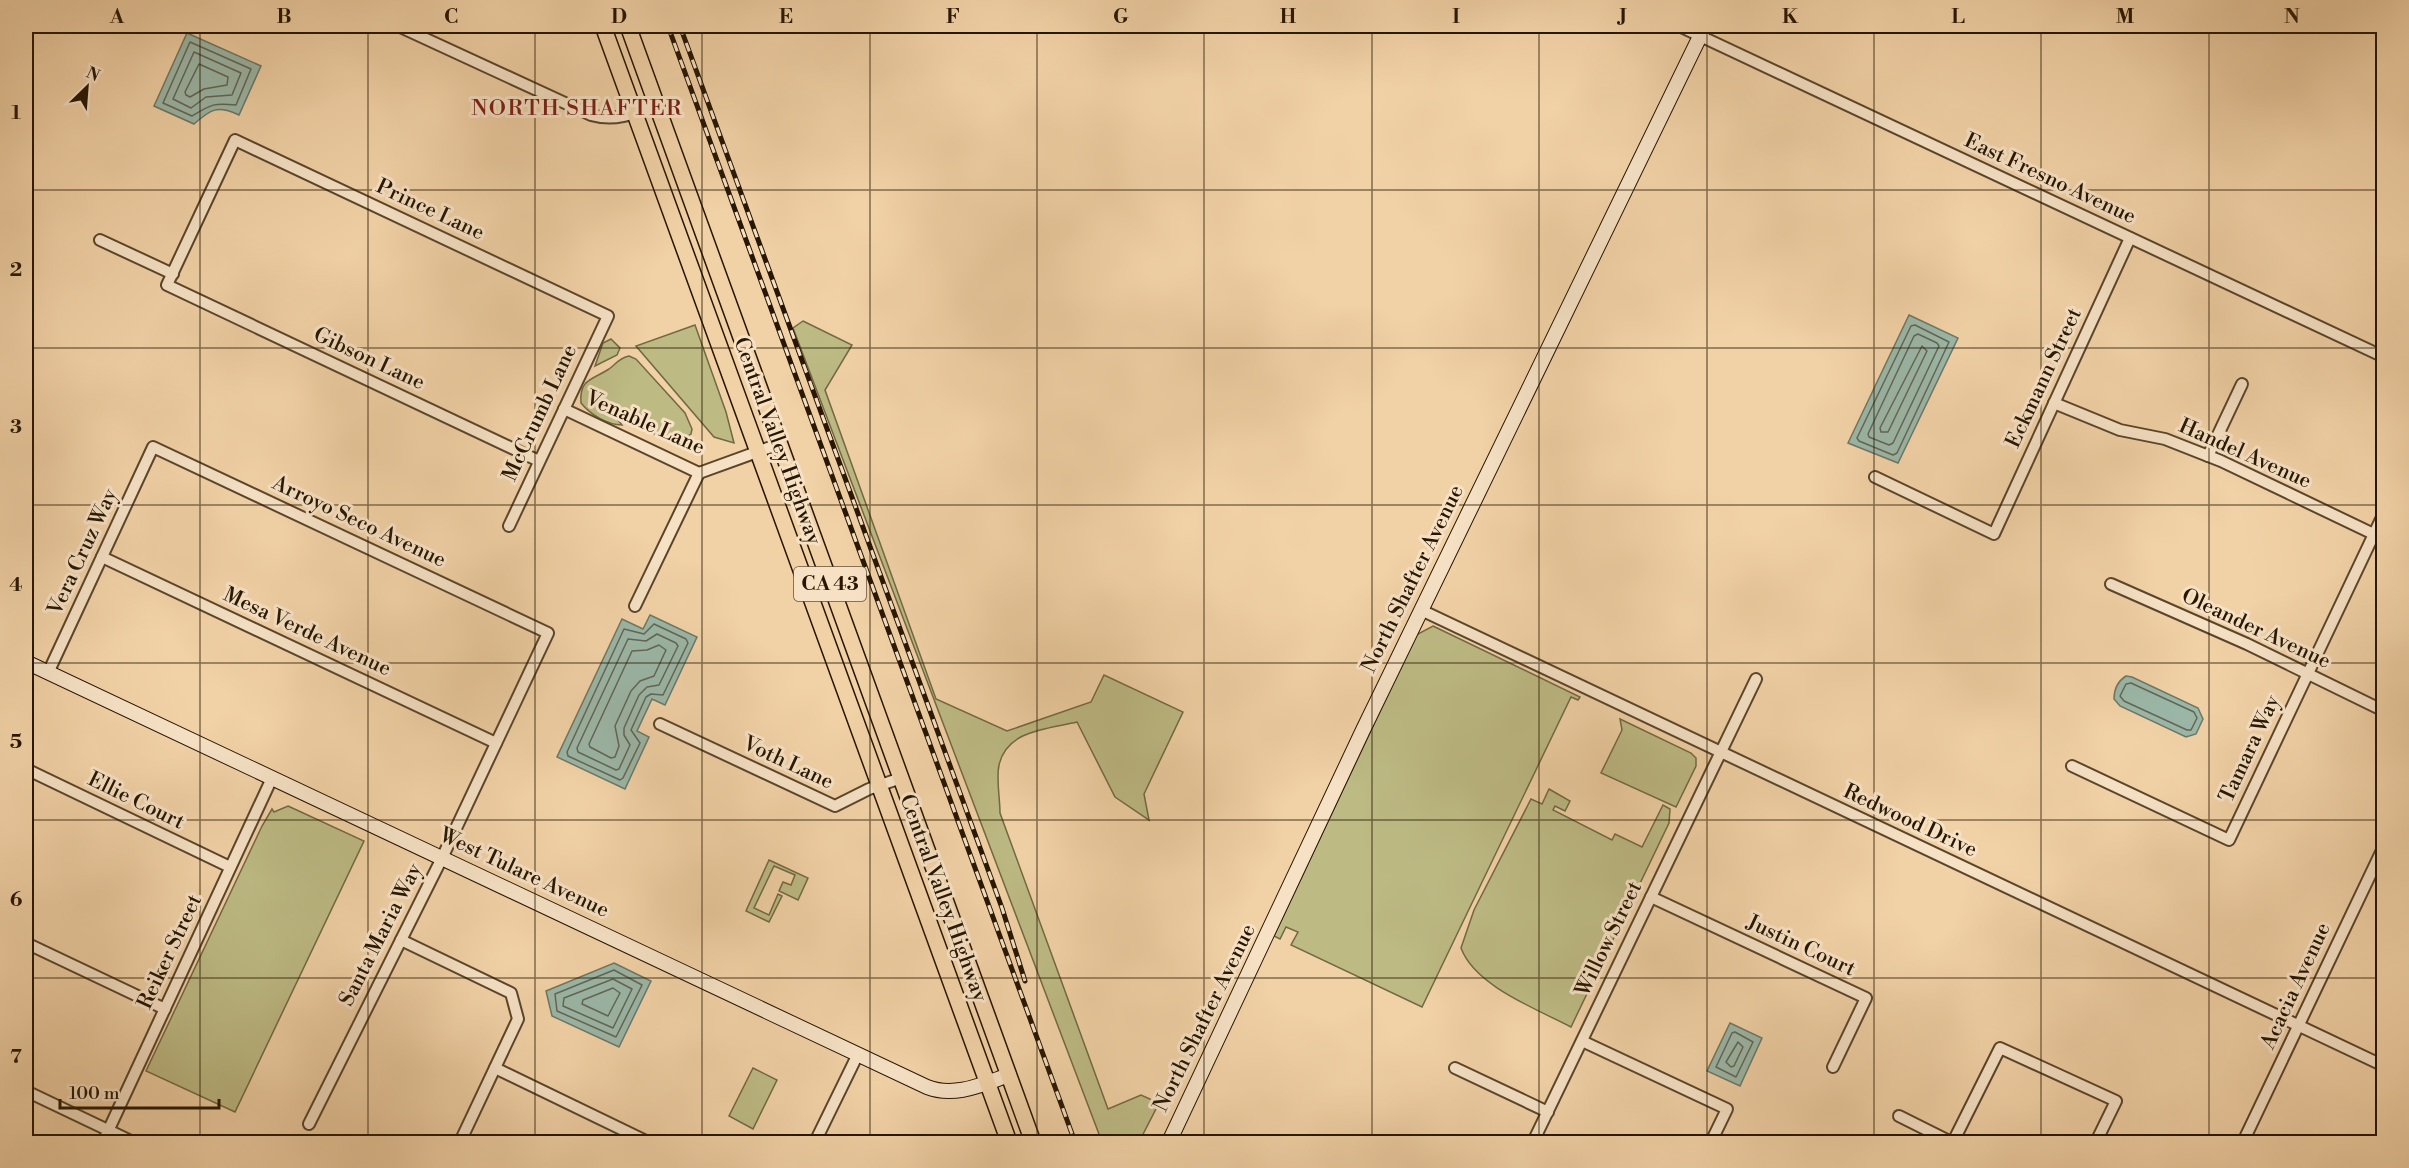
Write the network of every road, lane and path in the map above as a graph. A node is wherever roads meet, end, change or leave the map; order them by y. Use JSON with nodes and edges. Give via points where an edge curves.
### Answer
{"nodes":[{"id":1,"x":398,"y":26,"type":"edge"},
{"id":2,"x":603,"y":26,"type":"edge"},
{"id":3,"x":628,"y":26,"type":"edge"},
{"id":4,"x":1679,"y":26,"type":"edge"},
{"id":5,"x":1702,"y":31,"type":"edge"},
{"id":6,"x":657,"y":104,"type":"junction"},
{"id":7,"x":635,"y":114,"type":"junction"},
{"id":8,"x":2130,"y":238,"type":"junction"},
{"id":9,"x":100,"y":240,"type":"dead end"},
{"id":10,"x":173,"y":274,"type":"junction"},
{"id":11,"x":608,"y":316,"type":"joint"},
{"id":12,"x":2384,"y":357,"type":"edge"},
{"id":13,"x":2242,"y":384,"type":"dead end"},
{"id":14,"x":2054,"y":403,"type":"junction"},
{"id":15,"x":564,"y":409,"type":"junction"},
{"id":16,"x":779,"y":444,"type":"junction"},
{"id":17,"x":153,"y":447,"type":"joint"},
{"id":18,"x":758,"y":451,"type":"junction"},
{"id":19,"x":2208,"y":456,"type":"junction"},
{"id":20,"x":539,"y":461,"type":"junction"},
{"id":21,"x":699,"y":472,"type":"junction"},
{"id":22,"x":1875,"y":477,"type":"dead end"},
{"id":23,"x":2384,"y":513,"type":"edge"},
{"id":24,"x":509,"y":526,"type":"dead end"},
{"id":25,"x":2379,"y":537,"type":"edge"},
{"id":26,"x":102,"y":557,"type":"junction"},
{"id":27,"x":2111,"y":584,"type":"dead end"},
{"id":28,"x":636,"y":606,"type":"dead end"},
{"id":29,"x":1421,"y":610,"type":"junction"},
{"id":30,"x":548,"y":633,"type":"joint"},
{"id":31,"x":26,"y":662,"type":"edge"},
{"id":32,"x":48,"y":673,"type":"junction"},
{"id":33,"x":2307,"y":674,"type":"junction"},
{"id":34,"x":1756,"y":679,"type":"dead end"},
{"id":35,"x":2384,"y":711,"type":"edge"},
{"id":36,"x":660,"y":723,"type":"dead end"},
{"id":37,"x":496,"y":743,"type":"junction"},
{"id":38,"x":1720,"y":752,"type":"junction"},
{"id":39,"x":2072,"y":766,"type":"dead end"},
{"id":40,"x":26,"y":769,"type":"edge"},
{"id":41,"x":272,"y":778,"type":"junction"},
{"id":42,"x":901,"y":778,"type":"junction"},
{"id":43,"x":879,"y":785,"type":"junction"},
{"id":44,"x":2384,"y":846,"type":"edge"},
{"id":45,"x":442,"y":858,"type":"junction"},
{"id":46,"x":230,"y":867,"type":"junction"},
{"id":47,"x":1651,"y":897,"type":"junction"},
{"id":48,"x":401,"y":940,"type":"junction"},
{"id":49,"x":26,"y":943,"type":"edge"},
{"id":50,"x":165,"y":1010,"type":"junction"},
{"id":51,"x":2299,"y":1026,"type":"junction"},
{"id":52,"x":1582,"y":1041,"type":"junction"},
{"id":53,"x":858,"y":1054,"type":"junction"},
{"id":54,"x":2384,"y":1066,"type":"edge"},
{"id":55,"x":1833,"y":1067,"type":"dead end"},
{"id":56,"x":495,"y":1068,"type":"junction"},
{"id":57,"x":1455,"y":1068,"type":"dead end"},
{"id":58,"x":1009,"y":1075,"type":"junction"},
{"id":59,"x":987,"y":1082,"type":"junction"},
{"id":60,"x":26,"y":1091,"type":"edge"},
{"id":61,"x":1548,"y":1112,"type":"junction"},
{"id":62,"x":1899,"y":1116,"type":"dead end"},
{"id":63,"x":309,"y":1124,"type":"dead end"},
{"id":64,"x":108,"y":1130,"type":"junction"},
{"id":65,"x":103,"y":1143,"type":"edge"},
{"id":66,"x":133,"y":1143,"type":"edge"},
{"id":67,"x":460,"y":1143,"type":"edge"},
{"id":68,"x":648,"y":1143,"type":"edge"},
{"id":69,"x":815,"y":1143,"type":"edge"},
{"id":70,"x":1009,"y":1143,"type":"edge"},
{"id":71,"x":1033,"y":1143,"type":"edge"},
{"id":72,"x":1169,"y":1143,"type":"edge"},
{"id":73,"x":1533,"y":1143,"type":"edge"},
{"id":74,"x":1711,"y":1143,"type":"edge"},
{"id":75,"x":1952,"y":1143,"type":"edge"},
{"id":76,"x":2097,"y":1143,"type":"edge"},
{"id":77,"x":2243,"y":1143,"type":"edge"}],
"edges":[{"from":1,"to":7,"type":"street","via":[[591,115],[613,119]]},
{"from":2,"to":7,"type":"main road","name":"Central Valley Highway","number":"CA 43"},
{"from":3,"to":6,"type":"main road","name":"Central Valley Highway","number":"CA 43"},
{"from":4,"to":5,"type":"street","name":"East Fresno Avenue"},
{"from":5,"to":8,"type":"street","name":"East Fresno Avenue"},
{"from":5,"to":29,"type":"main road","name":"North Shafter Avenue"},
{"from":6,"to":7,"type":"street"},
{"from":6,"to":16,"type":"main road","name":"Central Valley Highway","number":"CA 43"},
{"from":7,"to":18,"type":"main road","name":"Central Valley Highway","number":"CA 43"},
{"from":8,"to":12,"type":"street","name":"East Fresno Avenue"},
{"from":8,"to":14,"type":"street","name":"Eckmann Street"},
{"from":9,"to":10,"type":"street"},
{"from":10,"to":11,"type":"street","name":"Prince Lane","via":[[235,140]]},
{"from":10,"to":20,"type":"street","name":"Gibson Lane","via":[[168,285]]},
{"from":11,"to":15,"type":"street","name":"McCrumb Lane"},
{"from":13,"to":19,"type":"street"},
{"from":14,"to":19,"type":"street","name":"Handel Avenue","via":[[2120,430],[2165,439]]},
{"from":14,"to":22,"type":"street","name":"Eckmann Street","via":[[1994,534]]},
{"from":15,"to":20,"type":"street","name":"McCrumb Lane"},
{"from":15,"to":21,"type":"street","name":"Venable Lane"},
{"from":16,"to":18,"type":"street","name":"Venable Lane"},
{"from":16,"to":42,"type":"main road","name":"Central Valley Highway","number":"CA 43"},
{"from":17,"to":26,"type":"street","name":"Vera Cruz Way"},
{"from":17,"to":30,"type":"street","name":"Arroyo Seco Avenue"},
{"from":18,"to":21,"type":"street","name":"Venable Lane"},
{"from":18,"to":43,"type":"main road","name":"Central Valley Highway","number":"CA 43"},
{"from":19,"to":25,"type":"street","name":"Handel Avenue"},
{"from":20,"to":24,"type":"street","name":"McCrumb Lane"},
{"from":21,"to":28,"type":"street"},
{"from":23,"to":25,"type":"street","name":"Tamara Way"},
{"from":25,"to":33,"type":"street","name":"Tamara Way"},
{"from":26,"to":32,"type":"street","name":"Vera Cruz Way"},
{"from":26,"to":37,"type":"street","name":"Mesa Verde Avenue"},
{"from":27,"to":33,"type":"street","name":"Oleander Avenue"},
{"from":29,"to":38,"type":"street","name":"Redwood Drive"},
{"from":29,"to":72,"type":"main road","name":"North Shafter Avenue"},
{"from":30,"to":37,"type":"street","name":"Santa Maria Way"},
{"from":31,"to":32,"type":"main road","name":"West Tulare Avenue"},
{"from":32,"to":41,"type":"main road","name":"West Tulare Avenue"},
{"from":33,"to":35,"type":"street","name":"Oleander Avenue"},
{"from":33,"to":39,"type":"street","name":"Tamara Way","via":[[2229,840]]},
{"from":34,"to":38,"type":"street","name":"Willow Street"},
{"from":36,"to":43,"type":"street","name":"Voth Lane","via":[[835,806]]},
{"from":37,"to":45,"type":"street","name":"Santa Maria Way"},
{"from":38,"to":47,"type":"street","name":"Willow Street"},
{"from":38,"to":51,"type":"street","name":"Redwood Drive"},
{"from":40,"to":46,"type":"street","name":"Ellie Court"},
{"from":41,"to":45,"type":"main road","name":"West Tulare Avenue"},
{"from":41,"to":46,"type":"street","name":"Reiker Street"},
{"from":42,"to":43,"type":"street","name":"Voth Lane"},
{"from":42,"to":58,"type":"main road","name":"Central Valley Highway","number":"CA 43"},
{"from":43,"to":59,"type":"main road","name":"Central Valley Highway","number":"CA 43"},
{"from":44,"to":51,"type":"street","name":"Acacia Avenue"},
{"from":45,"to":48,"type":"street","name":"Santa Maria Way"},
{"from":45,"to":53,"type":"main road","name":"West Tulare Avenue"},
{"from":46,"to":50,"type":"street","name":"Reiker Street"},
{"from":47,"to":52,"type":"street","name":"Willow Street"},
{"from":47,"to":55,"type":"street","name":"Justin Court","via":[[1866,998]]},
{"from":48,"to":56,"type":"street","via":[[512,993],[518,1018]]},
{"from":48,"to":63,"type":"street","name":"Santa Maria Way"},
{"from":49,"to":50,"type":"street"},
{"from":50,"to":64,"type":"street","name":"Reiker Street"},
{"from":51,"to":54,"type":"street","name":"Redwood Drive"},
{"from":51,"to":77,"type":"street","name":"Acacia Avenue"},
{"from":52,"to":61,"type":"street","name":"Willow Street"},
{"from":52,"to":74,"type":"street","via":[[1727,1109]]},
{"from":53,"to":59,"type":"main road","name":"West Tulare Avenue","via":[[939,1091]]},
{"from":53,"to":69,"type":"street"},
{"from":56,"to":67,"type":"street"},
{"from":56,"to":68,"type":"street"},
{"from":57,"to":61,"type":"street"},
{"from":58,"to":59,"type":"main road","name":"West Tulare Avenue"},
{"from":58,"to":71,"type":"main road","name":"Central Valley Highway","number":"CA 43"},
{"from":59,"to":70,"type":"main road","name":"Central Valley Highway","number":"CA 43"},
{"from":60,"to":64,"type":"street"},
{"from":61,"to":73,"type":"street","name":"Willow Street"},
{"from":62,"to":75,"type":"street"},
{"from":64,"to":65,"type":"street","name":"Reiker Street"},
{"from":64,"to":66,"type":"street"},
{"from":75,"to":76,"type":"street","via":[[2000,1048],[2116,1101]]}]}
